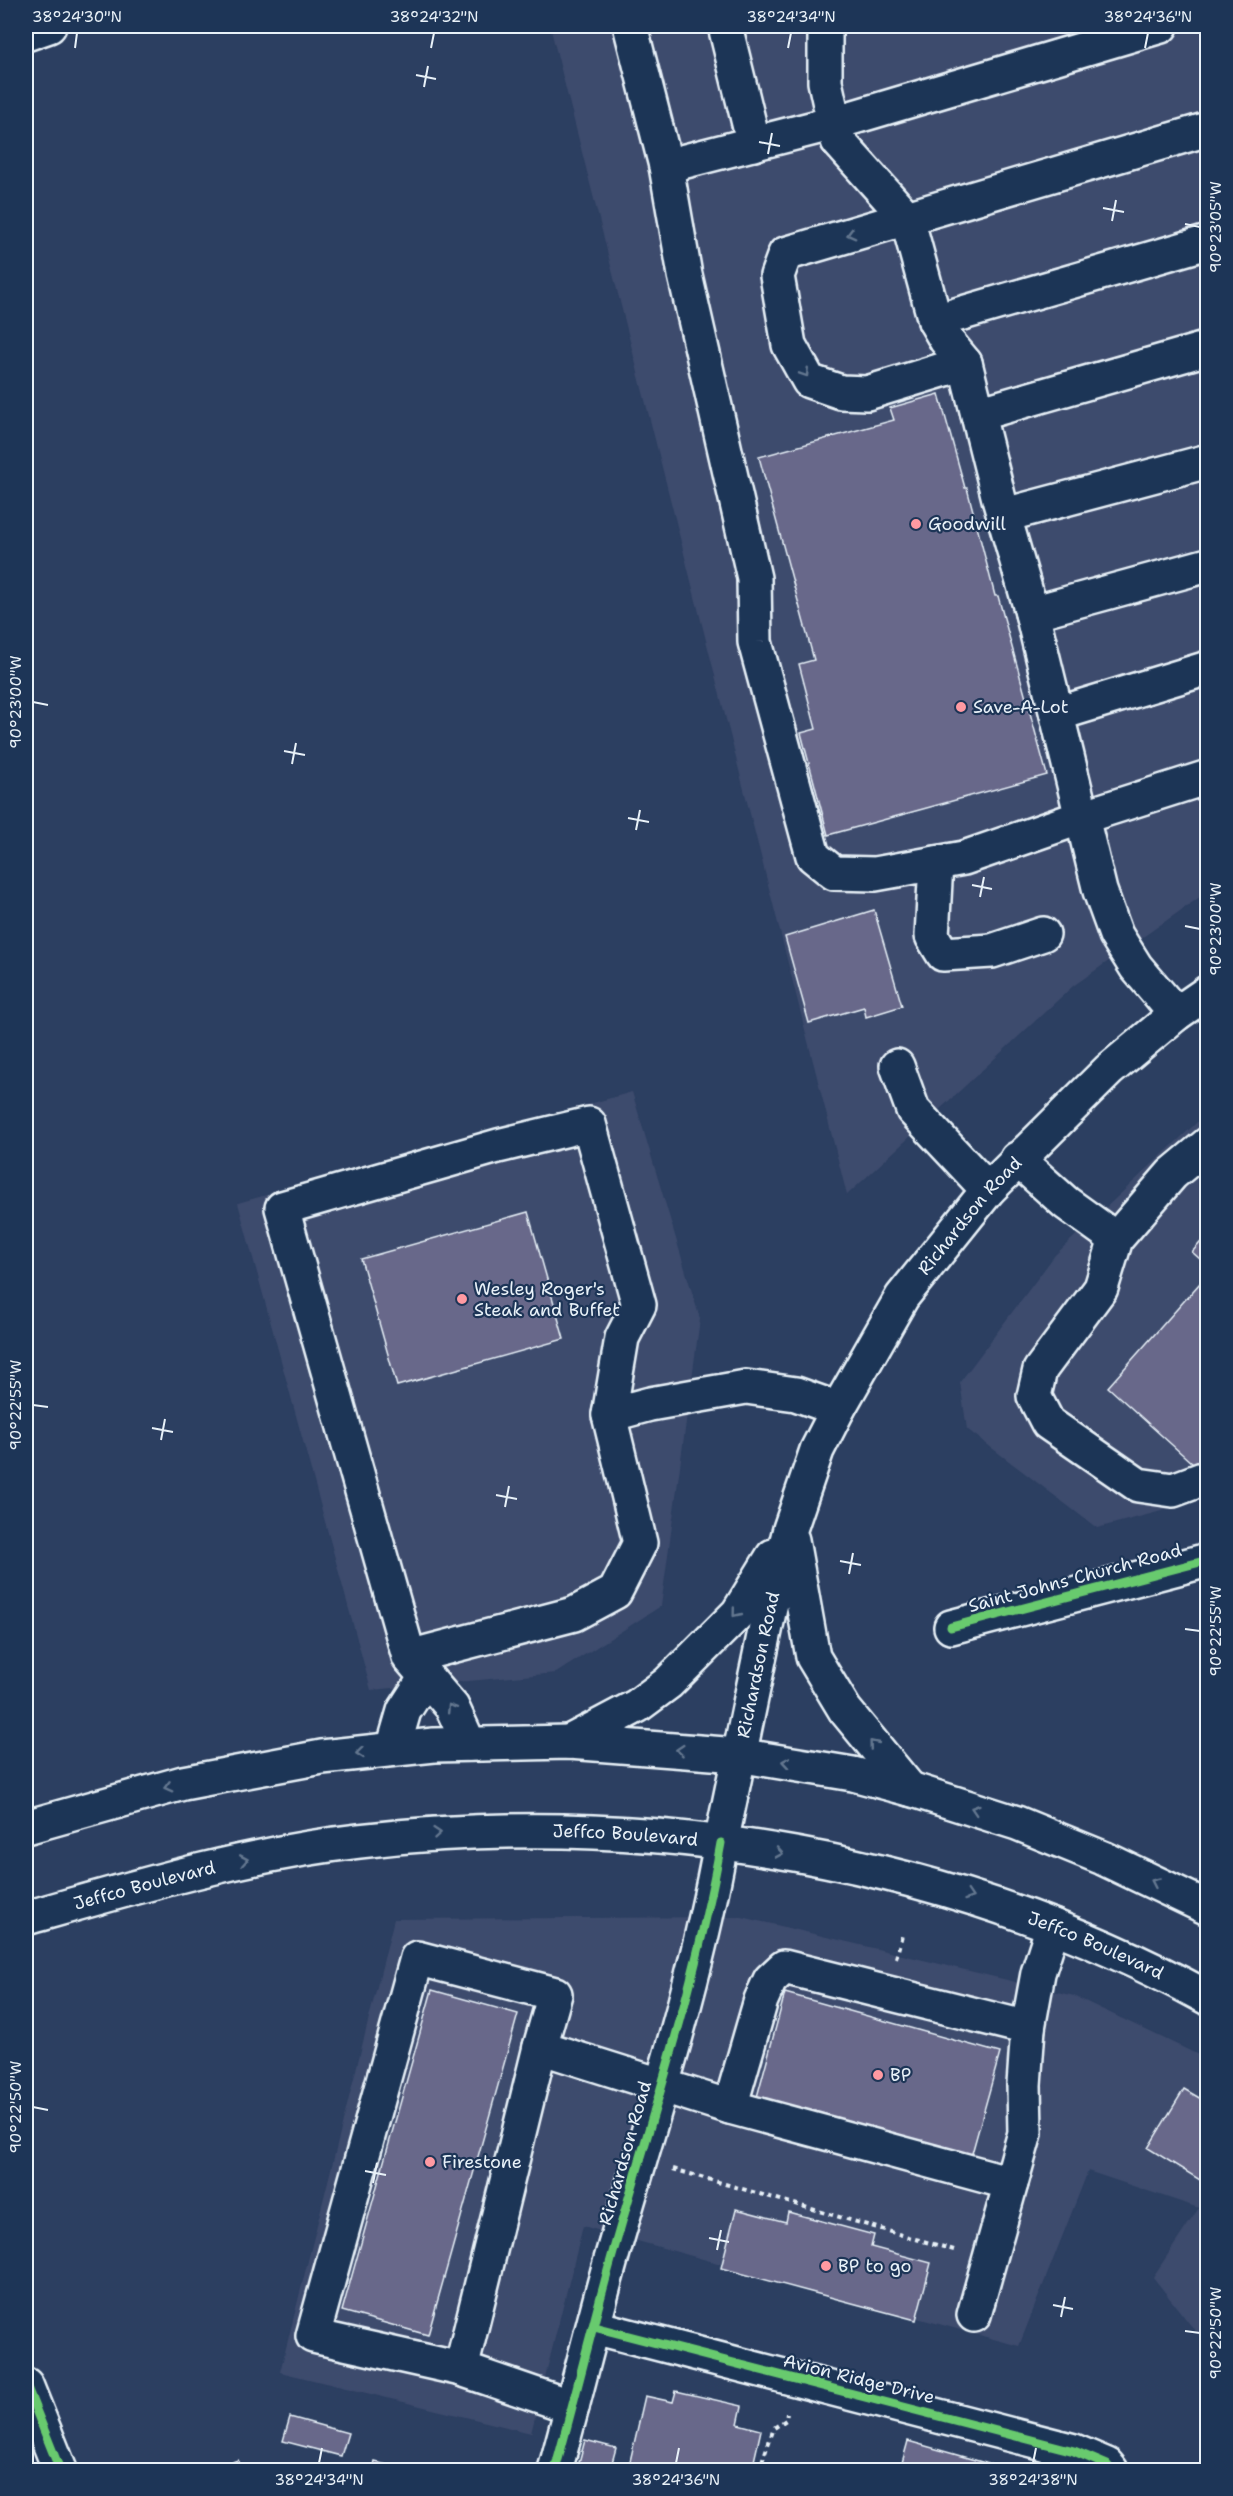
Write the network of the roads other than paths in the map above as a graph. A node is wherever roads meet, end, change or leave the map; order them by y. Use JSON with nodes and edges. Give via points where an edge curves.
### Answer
{"nodes":[{"id":1,"x":49,"y":26,"type":"edge"},
{"id":2,"x":725,"y":26,"type":"edge"},
{"id":3,"x":825,"y":26,"type":"edge"},
{"id":4,"x":1161,"y":26,"type":"edge"},
{"id":5,"x":635,"y":27,"type":"edge"},
{"id":6,"x":26,"y":34,"type":"edge"},
{"id":7,"x":834,"y":123,"type":"junction"},
{"id":8,"x":1208,"y":129,"type":"edge"},
{"id":9,"x":754,"y":144,"type":"junction"},
{"id":10,"x":666,"y":166,"type":"junction"},
{"id":11,"x":907,"y":218,"type":"junction"},
{"id":12,"x":1208,"y":242,"type":"edge"},
{"id":13,"x":935,"y":321,"type":"junction"},
{"id":14,"x":1208,"y":348,"type":"edge"},
{"id":15,"x":965,"y":363,"type":"junction"},
{"id":16,"x":978,"y":414,"type":"junction"},
{"id":17,"x":1208,"y":461,"type":"edge"},
{"id":18,"x":1005,"y":515,"type":"junction"},
{"id":19,"x":1208,"y":565,"type":"edge"},
{"id":20,"x":1032,"y":613,"type":"junction"},
{"id":21,"x":1208,"y":668,"type":"edge"},
{"id":22,"x":1057,"y":714,"type":"junction"},
{"id":23,"x":1208,"y":777,"type":"edge"},
{"id":24,"x":1082,"y":817,"type":"junction"},
{"id":25,"x":936,"y":863,"type":"junction"},
{"id":26,"x":1043,"y":934,"type":"dead end"},
{"id":27,"x":1208,"y":992,"type":"edge"},
{"id":28,"x":1176,"y":1014,"type":"junction"},
{"id":29,"x":897,"y":1066,"type":"dead end"},
{"id":30,"x":1208,"y":1144,"type":"edge"},
{"id":31,"x":1017,"y":1159,"type":"junction"},
{"id":32,"x":988,"y":1190,"type":"junction"},
{"id":33,"x":1116,"y":1239,"type":"junction"},
{"id":34,"x":838,"y":1410,"type":"junction"},
{"id":35,"x":609,"y":1414,"type":"junction"},
{"id":36,"x":1208,"y":1477,"type":"edge"},
{"id":37,"x":790,"y":1529,"type":"junction"},
{"id":38,"x":1208,"y":1560,"type":"edge"},
{"id":39,"x":951,"y":1627,"type":"dead end"},
{"id":40,"x":417,"y":1667,"type":"junction"},
{"id":41,"x":568,"y":1742,"type":"junction"},
{"id":42,"x":469,"y":1744,"type":"junction"},
{"id":43,"x":393,"y":1749,"type":"junction"},
{"id":44,"x":738,"y":1755,"type":"junction"},
{"id":45,"x":910,"y":1789,"type":"junction"},
{"id":46,"x":26,"y":1827,"type":"edge"},
{"id":47,"x":721,"y":1843,"type":"junction"},
{"id":48,"x":1208,"y":1908,"type":"edge"},
{"id":49,"x":26,"y":1918,"type":"edge"},
{"id":50,"x":1053,"y":1926,"type":"junction"},
{"id":51,"x":1208,"y":1998,"type":"edge"},
{"id":52,"x":1028,"y":2028,"type":"junction"},
{"id":53,"x":540,"y":2047,"type":"junction"},
{"id":54,"x":662,"y":2085,"type":"junction"},
{"id":55,"x":730,"y":2107,"type":"junction"},
{"id":56,"x":1011,"y":2183,"type":"junction"},
{"id":57,"x":975,"y":2315,"type":"dead end"},
{"id":58,"x":594,"y":2327,"type":"junction"},
{"id":59,"x":461,"y":2369,"type":"junction"},
{"id":60,"x":28,"y":2398,"type":"edge"},
{"id":61,"x":572,"y":2407,"type":"junction"},
{"id":62,"x":60,"y":2470,"type":"edge"},
{"id":63,"x":555,"y":2470,"type":"edge"},
{"id":64,"x":1111,"y":2470,"type":"edge"}],
"edges":[{"from":1,"to":6,"type":"main road"},
{"from":2,"to":9,"type":"main road"},
{"from":3,"to":7,"type":"main road","via":[[825,82]]},
{"from":4,"to":7,"type":"main road"},
{"from":5,"to":10,"type":"main road"},
{"from":7,"to":9,"type":"main road"},
{"from":7,"to":11,"type":"main road","via":[[838,141]]},
{"from":8,"to":11,"type":"main road"},
{"from":9,"to":10,"type":"main road"},
{"from":10,"to":25,"type":"main road","via":[[685,275],[754,578],[755,642],[813,856],[834,873],[875,874]]},
{"from":11,"to":13,"type":"main road"},
{"from":11,"to":15,"type":"main road","one_way":true,"via":[[785,254],[777,276],[789,345],[809,381],[841,392],[867,393]]},
{"from":12,"to":13,"type":"main road"},
{"from":13,"to":15,"type":"main road"},
{"from":14,"to":16,"type":"main road"},
{"from":15,"to":16,"type":"main road"},
{"from":16,"to":18,"type":"main road"},
{"from":17,"to":18,"type":"main road"},
{"from":18,"to":20,"type":"main road"},
{"from":19,"to":20,"type":"main road"},
{"from":20,"to":22,"type":"main road"},
{"from":21,"to":22,"type":"main road"},
{"from":22,"to":24,"type":"main road"},
{"from":23,"to":24,"type":"main road"},
{"from":24,"to":25,"type":"main road","via":[[964,858]]},
{"from":24,"to":28,"type":"main road","via":[[1100,891],[1116,935],[1136,967]]},
{"from":25,"to":26,"type":"main road","via":[[932,936],[943,954],[992,951]]},
{"from":27,"to":28,"type":"main road","name":"Richardson Road"},
{"from":28,"to":31,"type":"main road","name":"Richardson Road","via":[[1108,1070]]},
{"from":29,"to":32,"type":"main road","via":[[913,1110]]},
{"from":30,"to":33,"type":"main road","via":[[1172,1174]]},
{"from":31,"to":32,"type":"main road","name":"Richardson Road"},
{"from":31,"to":33,"type":"main road","via":[[1066,1203]]},
{"from":32,"to":34,"type":"main road","name":"Richardson Road","via":[[902,1297]]},
{"from":33,"to":36,"type":"main road","via":[[1101,1288],[1040,1370],[1034,1396],[1048,1423],[1138,1485],[1173,1490]]},
{"from":34,"to":35,"type":"main road","via":[[796,1394],[746,1387]]},
{"from":34,"to":37,"type":"main road","name":"Richardson Road","via":[[818,1450]]},
{"from":35,"to":40,"type":"main road","via":[[640,1543],[615,1592],[574,1614]]},
{"from":35,"to":40,"type":"main road","via":[[622,1338],[639,1305],[588,1124],[282,1208]]},
{"from":37,"to":41,"type":"main road","one_way":true,"via":[[738,1612],[668,1683],[637,1706]]},
{"from":37,"to":44,"type":"main road","name":"Richardson Road"},
{"from":45,"to":37,"type":"main road","one_way":true,"via":[[845,1710],[813,1657]]},
{"from":38,"to":39,"type":"main road","name":"Saint Johns Church Road"},
{"from":42,"to":40,"type":"main road","one_way":true,"via":[[452,1707]]},
{"from":40,"to":43,"type":"main road"},
{"from":41,"to":42,"type":"main road"},
{"from":44,"to":41,"type":"main road","one_way":true},
{"from":42,"to":43,"type":"main road"},
{"from":43,"to":46,"type":"main road","one_way":true,"via":[[322,1757],[183,1783]]},
{"from":45,"to":44,"type":"main road","one_way":true,"via":[[819,1767]]},
{"from":44,"to":47,"type":"main road","name":"Richardson Road"},
{"from":48,"to":45,"type":"main road","one_way":true,"via":[[1017,1823]]},
{"from":49,"to":47,"type":"main road","name":"Jeffco Boulevard","one_way":true,"via":[[236,1861],[357,1841],[461,1831],[548,1830]]},
{"from":47,"to":50,"type":"main road","name":"Jeffco Boulevard","one_way":true,"via":[[882,1871],[967,1895]]},
{"from":47,"to":54,"type":"main road","name":"Richardson Road","via":[[712,1896]]},
{"from":50,"to":51,"type":"main road","name":"Jeffco Boulevard"},
{"from":50,"to":52,"type":"main road","via":[[1038,1973]]},
{"from":52,"to":55,"type":"main road","via":[[784,1967],[770,1980],[761,2000]]},
{"from":52,"to":56,"type":"main road","via":[[1025,2133]]},
{"from":53,"to":54,"type":"main road"},
{"from":53,"to":59,"type":"main road"},
{"from":53,"to":59,"type":"main road","via":[[555,1994],[417,1958],[313,2336]]},
{"from":54,"to":55,"type":"main road"},
{"from":54,"to":58,"type":"main road","name":"Richardson Road"},
{"from":55,"to":56,"type":"main road"},
{"from":56,"to":57,"type":"main road"},
{"from":58,"to":61,"type":"main road","name":"Richardson Road"},
{"from":58,"to":64,"type":"main road","name":"Avion Ridge Drive","via":[[1074,2451]]},
{"from":59,"to":61,"type":"main road"},
{"from":60,"to":62,"type":"main road"},
{"from":61,"to":63,"type":"main road","name":"Richardson Road"}]}
